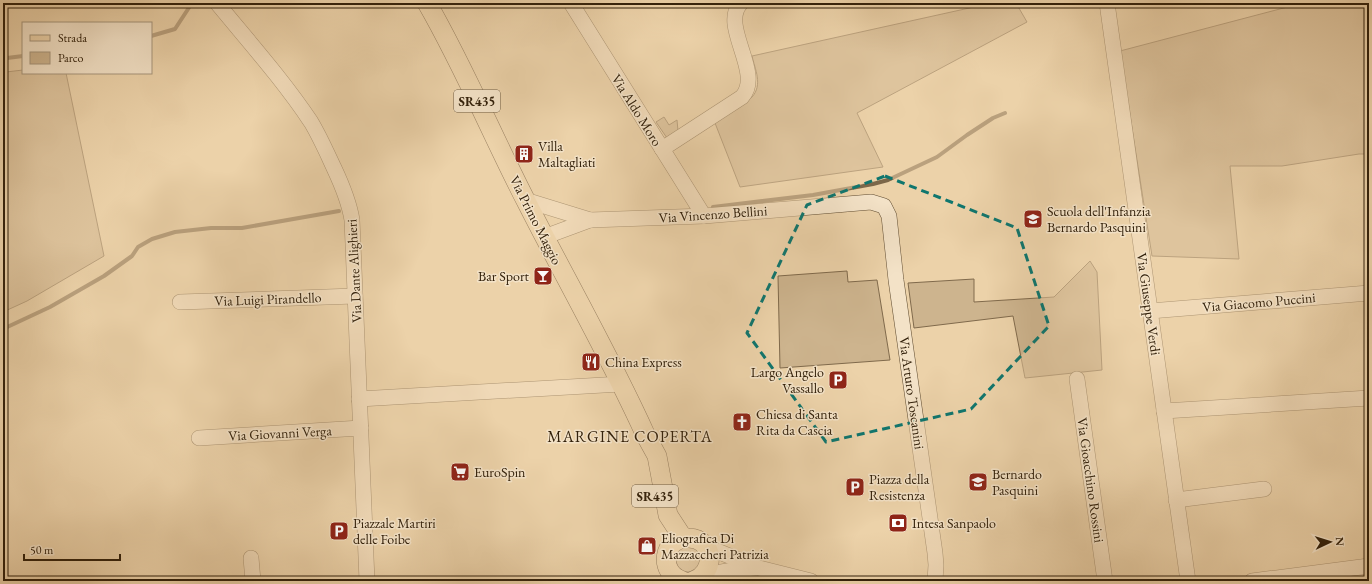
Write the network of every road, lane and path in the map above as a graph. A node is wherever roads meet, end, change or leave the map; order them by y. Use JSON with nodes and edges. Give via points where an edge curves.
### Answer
{"nodes":[{"id":1,"x":216,"y":3,"type":"edge"},
{"id":2,"x":427,"y":3,"type":"edge"},
{"id":3,"x":571,"y":3,"type":"edge"},
{"id":4,"x":741,"y":3,"type":"edge"},
{"id":5,"x":1107,"y":3,"type":"edge"},
{"id":6,"x":662,"y":149,"type":"junction"},
{"id":7,"x":525,"y":200,"type":"junction"},
{"id":8,"x":884,"y":206,"type":"joint"},
{"id":9,"x":704,"y":216,"type":"junction"},
{"id":10,"x":590,"y":220,"type":"junction"},
{"id":11,"x":544,"y":237,"type":"junction"},
{"id":12,"x":1369,"y":293,"type":"edge"},
{"id":13,"x":356,"y":296,"type":"junction"},
{"id":14,"x":180,"y":302,"type":"dead end"},
{"id":15,"x":1150,"y":311,"type":"junction"},
{"id":16,"x":1076,"y":379,"type":"dead end"},
{"id":17,"x":621,"y":384,"type":"junction"},
{"id":18,"x":1369,"y":398,"type":"edge"},
{"id":19,"x":359,"y":399,"type":"junction"},
{"id":20,"x":1164,"y":412,"type":"junction"},
{"id":21,"x":361,"y":428,"type":"junction"},
{"id":22,"x":646,"y":436,"type":"junction"},
{"id":23,"x":199,"y":438,"type":"dead end"},
{"id":24,"x":1264,"y":489,"type":"dead end"},
{"id":25,"x":1176,"y":500,"type":"junction"},
{"id":26,"x":683,"y":538,"type":"junction"},
{"id":27,"x":705,"y":545,"type":"junction"},
{"id":28,"x":666,"y":556,"type":"junction"},
{"id":29,"x":251,"y":558,"type":"dead end"},
{"id":30,"x":1369,"y":566,"type":"edge"},
{"id":31,"x":759,"y":568,"type":"junction"},
{"id":32,"x":676,"y":579,"type":"edge"},
{"id":33,"x":697,"y":579,"type":"edge"},
{"id":34,"x":253,"y":581,"type":"edge"},
{"id":35,"x":367,"y":581,"type":"edge"},
{"id":36,"x":812,"y":581,"type":"edge"},
{"id":37,"x":935,"y":581,"type":"edge"},
{"id":38,"x":1105,"y":581,"type":"edge"},
{"id":39,"x":1188,"y":581,"type":"edge"},
{"id":40,"x":1252,"y":581,"type":"edge"}],
"edges":[{"from":1,"to":13,"type":"street","name":"Via Dante Alighieri","via":[[283,84],[311,123],[325,149],[350,209]]},
{"from":2,"to":7,"type":"main road","name":"Via Primo Maggio","number":"SR435","via":[[446,36]]},
{"from":3,"to":6,"type":"street","name":"Via Aldo Moro"},
{"from":4,"to":6,"type":"street","via":[[734,19],[748,76],[746,93]]},
{"from":5,"to":15,"type":"street","name":"Via Giuseppe Verdi"},
{"from":6,"to":9,"type":"street","name":"Via Aldo Moro"},
{"from":7,"to":10,"type":"street"},
{"from":7,"to":11,"type":"main road","name":"Via Primo Maggio","number":"SR435"},
{"from":8,"to":9,"type":"street","name":"Via Vincenzo Bellini","via":[[871,202]]},
{"from":8,"to":37,"type":"street","name":"Via Arturo Toscanini","via":[[889,216],[935,553]]},
{"from":9,"to":10,"type":"street","name":"Via Vincenzo Bellini"},
{"from":10,"to":11,"type":"street","name":"Via Vincenzo Bellini"},
{"from":11,"to":17,"type":"main road","name":"Via Primo Maggio","number":"SR435"},
{"from":12,"to":15,"type":"street","name":"Via Giacomo Puccini"},
{"from":13,"to":14,"type":"street","name":"Via Luigi Pirandello"},
{"from":13,"to":19,"type":"street","name":"Via Dante Alighieri"},
{"from":15,"to":20,"type":"street","name":"Via Giuseppe Verdi"},
{"from":16,"to":38,"type":"street","name":"Via Gioacchino Rossini"},
{"from":17,"to":19,"type":"street"},
{"from":17,"to":22,"type":"main road","name":"Via Primo Maggio","number":"SR435"},
{"from":18,"to":20,"type":"street"},
{"from":19,"to":21,"type":"street","name":"Via Dante Alighieri"},
{"from":20,"to":25,"type":"street","name":"Via Giuseppe Verdi"},
{"from":21,"to":23,"type":"street","name":"Via Giovanni Verga"},
{"from":21,"to":35,"type":"street","name":"Via Dante Alighieri"},
{"from":22,"to":26,"type":"main road","name":"Via Primo Maggio","via":[[657,456],[668,515]]},
{"from":22,"to":28,"type":"main road","number":"SR435","via":[[646,454]]},
{"from":24,"to":25,"type":"street"},
{"from":25,"to":39,"type":"street","name":"Via Giuseppe Verdi"},
{"from":26,"to":27,"type":"main road","via":[[693,538]]},
{"from":26,"to":28,"type":"main road","via":[[674,543]]},
{"from":27,"to":31,"type":"street"},
{"from":27,"to":33,"type":"main road","via":[[710,562],[708,568]]},
{"from":28,"to":32,"type":"main road","number":"SR435","via":[[667,567]]},
{"from":29,"to":34,"type":"street"},
{"from":30,"to":40,"type":"street"},
{"from":31,"to":33,"type":"street","via":[[714,573]]},
{"from":31,"to":36,"type":"street"}]}
